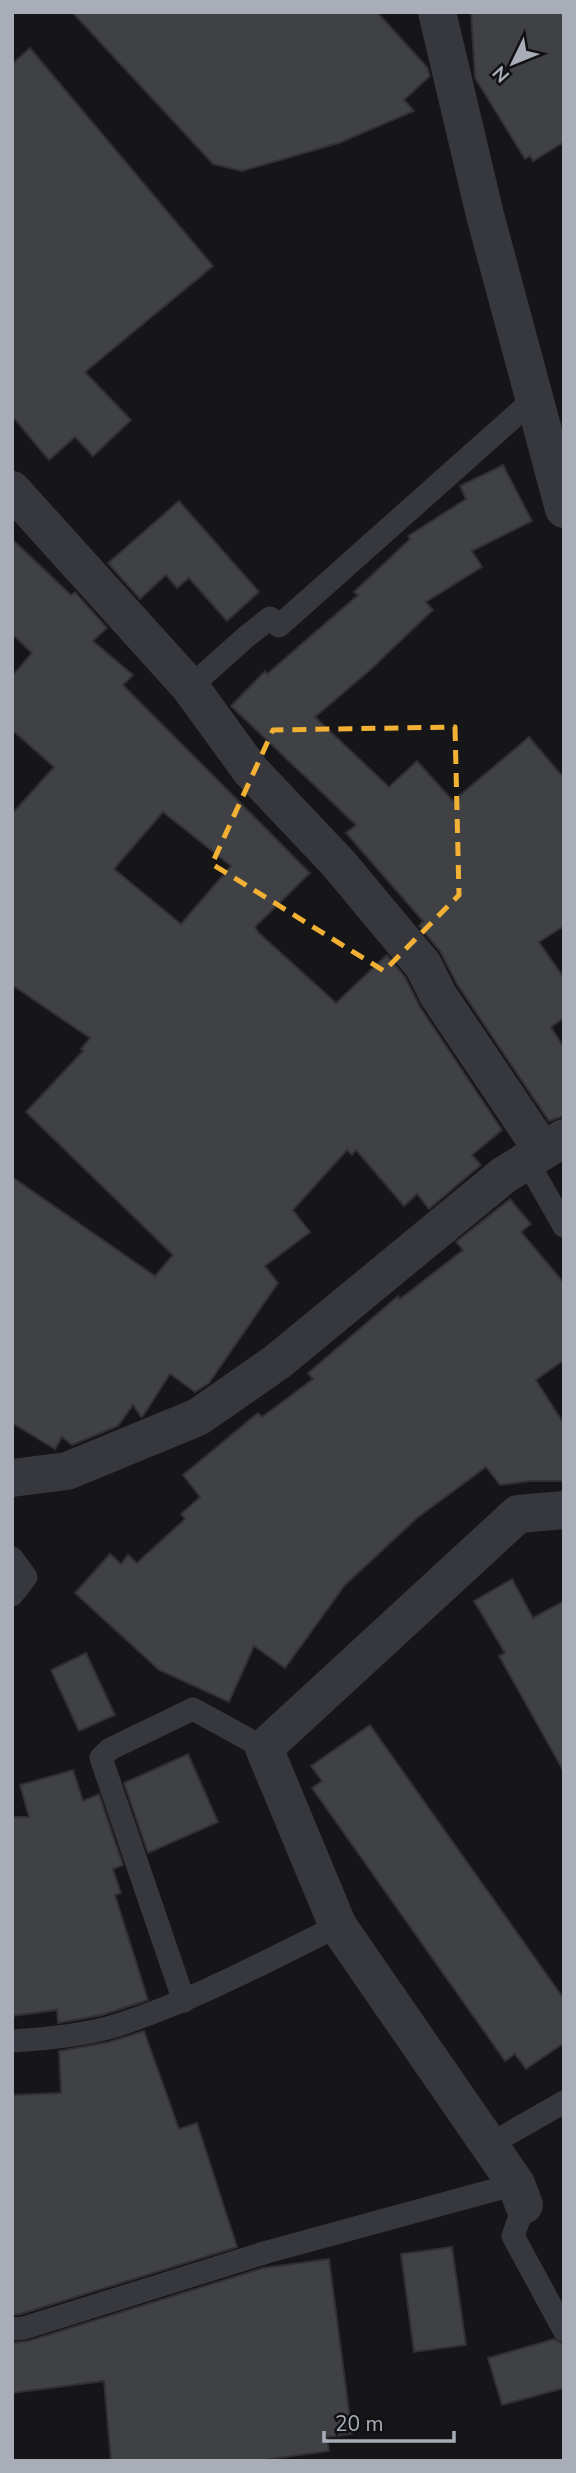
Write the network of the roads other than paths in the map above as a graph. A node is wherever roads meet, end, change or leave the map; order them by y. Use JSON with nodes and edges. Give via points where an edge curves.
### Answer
{"nodes":[{"id":1,"x":437,"y":12,"type":"edge"},
{"id":2,"x":534,"y":399,"type":"junction"},
{"id":3,"x":12,"y":490,"type":"edge"},
{"id":4,"x":564,"y":509,"type":"edge"},
{"id":5,"x":190,"y":687,"type":"junction"},
{"id":6,"x":544,"y":1150,"type":"edge"},
{"id":7,"x":564,"y":1226,"type":"edge"},
{"id":8,"x":12,"y":1478,"type":"edge"},
{"id":9,"x":564,"y":1510,"type":"edge"},
{"id":10,"x":12,"y":1558,"type":"edge"},
{"id":11,"x":12,"y":1595,"type":"edge"},
{"id":12,"x":264,"y":1748,"type":"junction"},
{"id":13,"x":338,"y":1926,"type":"junction"},
{"id":14,"x":184,"y":2001,"type":"junction"},
{"id":15,"x":12,"y":2041,"type":"edge"},
{"id":16,"x":564,"y":2102,"type":"edge"},
{"id":17,"x":489,"y":2145,"type":"junction"},
{"id":18,"x":520,"y":2195,"type":"junction"},
{"id":19,"x":12,"y":2329,"type":"edge"},
{"id":20,"x":564,"y":2330,"type":"edge"}],
"edges":[{"from":1,"to":2,"type":"street"},
{"from":2,"to":4,"type":"street"},
{"from":2,"to":5,"type":"lane","via":[[279,626],[270,618]]},
{"from":3,"to":5,"type":"street"},
{"from":5,"to":6,"type":"street","via":[[251,771],[339,864],[423,965],[438,995]]},
{"from":6,"to":7,"type":"lane"},
{"from":6,"to":8,"type":"street","via":[[494,1184],[277,1362],[198,1417],[67,1471]]},
{"from":9,"to":12,"type":"street","via":[[518,1514]]},
{"from":10,"to":11,"type":"lane","via":[[26,1577]]},
{"from":12,"to":13,"type":"street"},
{"from":12,"to":14,"type":"lane","via":[[193,1709],[110,1749],[101,1758]]},
{"from":13,"to":14,"type":"lane"},
{"from":13,"to":17,"type":"street"},
{"from":14,"to":15,"type":"lane","via":[[115,2026]]},
{"from":16,"to":17,"type":"lane"},
{"from":17,"to":18,"type":"street"},
{"from":18,"to":19,"type":"lane","via":[[267,2252]]},
{"from":18,"to":20,"type":"lane","via":[[513,2236]]}]}
